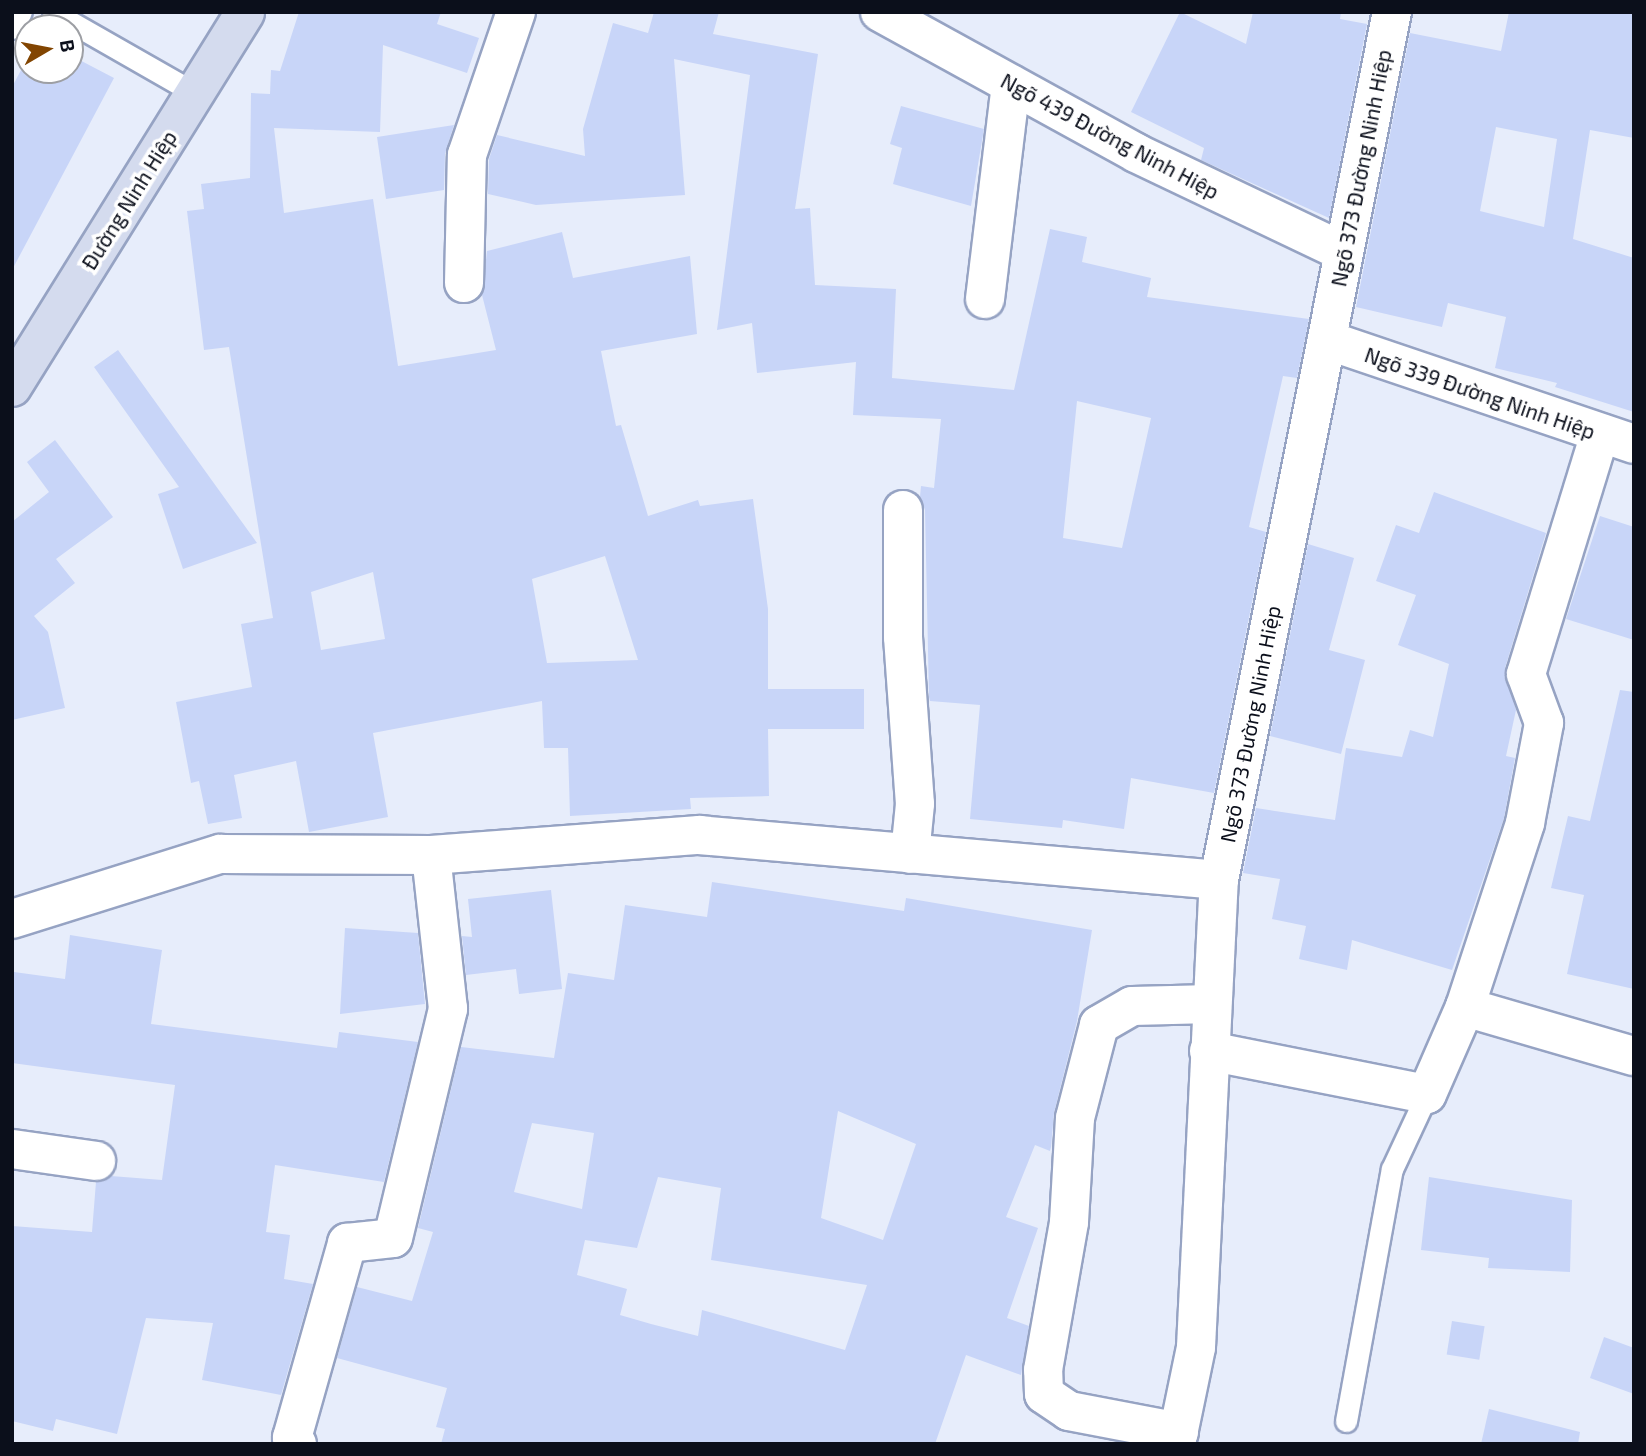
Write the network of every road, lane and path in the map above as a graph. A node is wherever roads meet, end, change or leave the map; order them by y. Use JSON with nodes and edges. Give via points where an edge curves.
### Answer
{"nodes":[{"id":1,"x":21,"y":12,"type":"edge"},
{"id":2,"x":53,"y":12,"type":"edge"},
{"id":3,"x":245,"y":12,"type":"edge"},
{"id":4,"x":516,"y":12,"type":"edge"},
{"id":5,"x":880,"y":12,"type":"edge"},
{"id":6,"x":1392,"y":12,"type":"edge"},
{"id":7,"x":12,"y":28,"type":"edge"},
{"id":8,"x":1012,"y":85,"type":"junction"},
{"id":9,"x":195,"y":93,"type":"junction"},
{"id":10,"x":1344,"y":252,"type":"junction"},
{"id":11,"x":464,"y":283,"type":"dead end"},
{"id":12,"x":985,"y":299,"type":"dead end"},
{"id":13,"x":1327,"y":340,"type":"junction"},
{"id":14,"x":16,"y":371,"type":"edge"},
{"id":15,"x":1617,"y":438,"type":"edge"},
{"id":16,"x":903,"y":510,"type":"dead end"},
{"id":17,"x":910,"y":854,"type":"junction"},
{"id":18,"x":431,"y":855,"type":"junction"},
{"id":19,"x":1219,"y":880,"type":"junction"},
{"id":20,"x":12,"y":919,"type":"edge"},
{"id":21,"x":1212,"y":1004,"type":"junction"},
{"id":22,"x":1465,"y":1007,"type":"junction"},
{"id":23,"x":1209,"y":1051,"type":"junction"},
{"id":24,"x":1634,"y":1055,"type":"edge"},
{"id":25,"x":1427,"y":1094,"type":"junction"},
{"id":26,"x":12,"y":1149,"type":"edge"},
{"id":27,"x":96,"y":1161,"type":"dead end"},
{"id":28,"x":1346,"y":1421,"type":"dead end"},
{"id":29,"x":1178,"y":1438,"type":"edge"},
{"id":30,"x":297,"y":1444,"type":"edge"}],
"edges":[{"from":1,"to":7,"type":"lane"},
{"from":2,"to":9,"type":"lane"},
{"from":3,"to":9,"type":"main road","name":"Đường Ninh Hiệp"},
{"from":4,"to":11,"type":"street","via":[[467,155]]},
{"from":5,"to":8,"type":"street","name":"Ngõ 439 Đường Ninh Hiệp"},
{"from":6,"to":10,"type":"street","name":"Ngõ 373 Đường Ninh Hiệp"},
{"from":8,"to":10,"type":"street","name":"Ngõ 439 Đường Ninh Hiệp","via":[[1147,159]]},
{"from":8,"to":12,"type":"street"},
{"from":9,"to":14,"type":"main road","name":"Đường Ninh Hiệp"},
{"from":10,"to":13,"type":"street","name":"Ngõ 373 Đường Ninh Hiệp"},
{"from":13,"to":15,"type":"street","name":"Ngõ 339 Đường Ninh Hiệp"},
{"from":13,"to":19,"type":"street","name":"Ngõ 373 Đường Ninh Hiệp"},
{"from":15,"to":22,"type":"street","via":[[1526,674],[1544,723],[1542,735],[1525,823]]},
{"from":16,"to":17,"type":"street","via":[[903,637],[915,804]]},
{"from":17,"to":18,"type":"street","via":[[699,835]]},
{"from":17,"to":19,"type":"street"},
{"from":18,"to":20,"type":"street","via":[[220,854]]},
{"from":18,"to":30,"type":"street","via":[[448,1009],[393,1238],[347,1243],[292,1438]]},
{"from":19,"to":21,"type":"street","name":"Ngõ 373 Đường Ninh Hiệp"},
{"from":21,"to":23,"type":"street","name":"Ngõ 373 Đường Ninh Hiệp"},
{"from":21,"to":29,"type":"street","via":[[1132,1006],[1099,1025],[1075,1118],[1069,1222],[1043,1370],[1044,1394],[1069,1411]]},
{"from":22,"to":24,"type":"street"},
{"from":22,"to":25,"type":"street"},
{"from":23,"to":25,"type":"street"},
{"from":23,"to":29,"type":"street","name":"Ngõ 373 Đường Ninh Hiệp","via":[[1196,1347]]},
{"from":25,"to":28,"type":"lane","via":[[1392,1169]]},
{"from":26,"to":27,"type":"street"}]}
